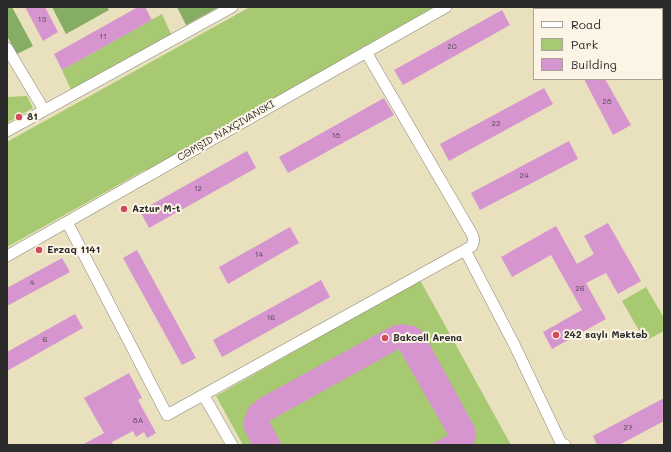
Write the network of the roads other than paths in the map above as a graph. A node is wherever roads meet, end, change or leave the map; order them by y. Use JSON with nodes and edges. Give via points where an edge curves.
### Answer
{"nodes":[{"id":1,"x":232,"y":7,"type":"edge"},
{"id":2,"x":446,"y":7,"type":"edge"},
{"id":3,"x":7,"y":48,"type":"edge"},
{"id":4,"x":366,"y":52,"type":"junction"},
{"id":5,"x":44,"y":110,"type":"junction"},
{"id":6,"x":7,"y":131,"type":"edge"},
{"id":7,"x":67,"y":222,"type":"junction"},
{"id":8,"x":465,"y":250,"type":"junction"},
{"id":9,"x":7,"y":256,"type":"edge"},
{"id":10,"x":204,"y":396,"type":"junction"},
{"id":11,"x":561,"y":444,"type":"edge"},
{"id":12,"x":232,"y":445,"type":"edge"}],
"edges":[{"from":1,"to":5,"type":"street"},
{"from":2,"to":4,"type":"street"},
{"from":3,"to":5,"type":"street"},
{"from":4,"to":7,"type":"street"},
{"from":4,"to":8,"type":"street","via":[[472,234],[472,246]]},
{"from":5,"to":6,"type":"street"},
{"from":7,"to":9,"type":"street"},
{"from":7,"to":10,"type":"street","via":[[167,415]]},
{"from":8,"to":10,"type":"street"},
{"from":8,"to":11,"type":"street","via":[[514,344]]},
{"from":10,"to":12,"type":"street"}]}
